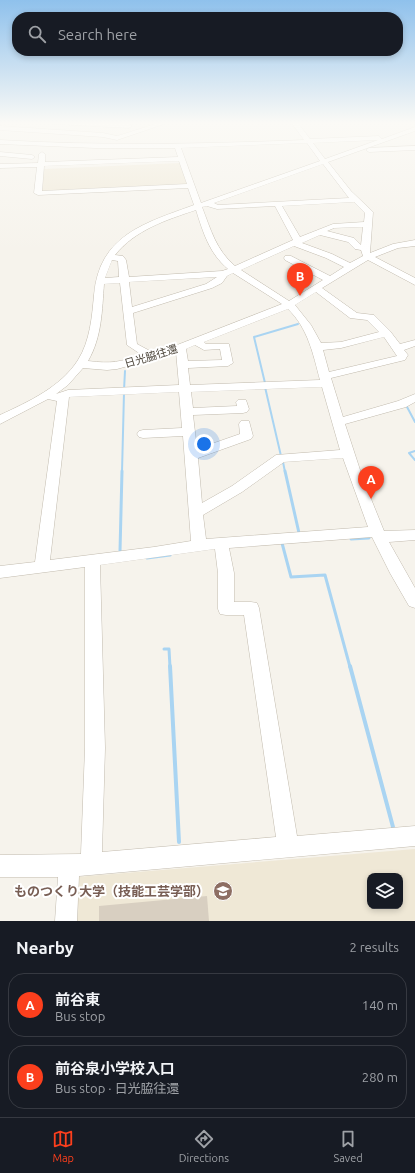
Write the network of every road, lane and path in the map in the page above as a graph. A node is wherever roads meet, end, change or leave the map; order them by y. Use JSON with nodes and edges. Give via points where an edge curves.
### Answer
{"nodes":[{"id":1,"x":40,"y":165,"type":"joint"},
{"id":2,"x":184,"y":165,"type":"edge"},
{"id":3,"x":313,"y":165,"type":"edge"},
{"id":4,"x":327,"y":165,"type":"edge"},
{"id":5,"x":0,"y":166,"type":"edge"},
{"id":6,"x":192,"y":186,"type":"junction"},
{"id":7,"x":355,"y":200,"type":"junction"},
{"id":8,"x":207,"y":203,"type":"junction"},
{"id":9,"x":277,"y":204,"type":"junction"},
{"id":10,"x":198,"y":206,"type":"junction"},
{"id":11,"x":368,"y":224,"type":"junction"},
{"id":12,"x":320,"y":232,"type":"junction"},
{"id":13,"x":296,"y":242,"type":"junction"},
{"id":14,"x":415,"y":243,"type":"edge"},
{"id":15,"x":367,"y":252,"type":"junction"},
{"id":16,"x":109,"y":257,"type":"junction"},
{"id":17,"x":288,"y":258,"type":"dead end"},
{"id":18,"x":351,"y":267,"type":"junction"},
{"id":19,"x":234,"y":270,"type":"junction"},
{"id":20,"x":224,"y":274,"type":"junction"},
{"id":21,"x":124,"y":279,"type":"junction"},
{"id":22,"x":331,"y":280,"type":"junction"},
{"id":23,"x":100,"y":281,"type":"junction"},
{"id":24,"x":415,"y":282,"type":"edge"},
{"id":25,"x":317,"y":289,"type":"junction"},
{"id":26,"x":289,"y":305,"type":"junction"},
{"id":27,"x":127,"y":312,"type":"junction"},
{"id":28,"x":386,"y":333,"type":"junction"},
{"id":29,"x":196,"y":341,"type":"junction"},
{"id":30,"x":415,"y":343,"type":"edge"},
{"id":31,"x":181,"y":347,"type":"junction"},
{"id":32,"x":317,"y":347,"type":"junction"},
{"id":33,"x":398,"y":348,"type":"junction"},
{"id":34,"x":153,"y":356,"type":"junction"},
{"id":35,"x":80,"y":364,"type":"junction"},
{"id":36,"x":183,"y":365,"type":"junction"},
{"id":37,"x":326,"y":379,"type":"junction"},
{"id":38,"x":185,"y":388,"type":"junction"},
{"id":39,"x":47,"y":395,"type":"junction"},
{"id":40,"x":63,"y":396,"type":"junction"},
{"id":41,"x":415,"y":398,"type":"edge"},
{"id":42,"x":242,"y":402,"type":"dead end"},
{"id":43,"x":187,"y":412,"type":"junction"},
{"id":44,"x":0,"y":420,"type":"edge"},
{"id":45,"x":339,"y":422,"type":"junction"},
{"id":46,"x":245,"y":424,"type":"dead end"},
{"id":47,"x":188,"y":432,"type":"junction"},
{"id":48,"x":143,"y":434,"type":"dead end"},
{"id":49,"x":348,"y":454,"type":"junction"},
{"id":50,"x":190,"y":456,"type":"junction"},
{"id":51,"x":195,"y":514,"type":"junction"},
{"id":52,"x":378,"y":534,"type":"junction"},
{"id":53,"x":415,"y":535,"type":"edge"},
{"id":54,"x":221,"y":543,"type":"junction"},
{"id":55,"x":199,"y":545,"type":"junction"},
{"id":56,"x":92,"y":560,"type":"junction"},
{"id":57,"x":42,"y":566,"type":"junction"},
{"id":58,"x":0,"y":572,"type":"edge"},
{"id":59,"x":415,"y":602,"type":"edge"},
{"id":60,"x":415,"y":836,"type":"edge"},
{"id":61,"x":288,"y":848,"type":"junction"},
{"id":62,"x":91,"y":864,"type":"junction"},
{"id":63,"x":0,"y":866,"type":"edge"},
{"id":64,"x":69,"y":866,"type":"junction"},
{"id":65,"x":66,"y":921,"type":"edge"}],
"edges":[{"from":1,"to":5,"type":"street"},
{"from":1,"to":6,"type":"street","via":[[38,193]]},
{"from":2,"to":6,"type":"street"},
{"from":3,"to":8,"type":"street"},
{"from":4,"to":7,"type":"street"},
{"from":6,"to":10,"type":"street"},
{"from":7,"to":9,"type":"street"},
{"from":7,"to":11,"type":"street","via":[[369,212]]},
{"from":8,"to":9,"type":"street","via":[[217,207]]},
{"from":8,"to":10,"type":"street"},
{"from":9,"to":13,"type":"street"},
{"from":10,"to":16,"type":"street","via":[[140,229]]},
{"from":10,"to":19,"type":"street","via":[[216,253]]},
{"from":11,"to":12,"type":"street","via":[[333,226]]},
{"from":11,"to":15,"type":"street"},
{"from":12,"to":13,"type":"street"},
{"from":12,"to":15,"type":"street","via":[[351,240]]},
{"from":13,"to":18,"type":"street"},
{"from":13,"to":19,"type":"street"},
{"from":14,"to":15,"type":"street","name":"日光脇往還"},
{"from":15,"to":18,"type":"street","name":"日光脇往還"},
{"from":15,"to":24,"type":"street"},
{"from":16,"to":21,"type":"street","via":[[122,260]]},
{"from":16,"to":23,"type":"street","via":[[103,267]]},
{"from":17,"to":22,"type":"street"},
{"from":18,"to":22,"type":"street","name":"日光脇往還"},
{"from":19,"to":20,"type":"street"},
{"from":19,"to":26,"type":"street"},
{"from":20,"to":21,"type":"street"},
{"from":20,"to":27,"type":"street","via":[[219,281],[209,286]]},
{"from":21,"to":23,"type":"street"},
{"from":21,"to":27,"type":"street"},
{"from":22,"to":25,"type":"street","name":"日光脇往還"},
{"from":23,"to":35,"type":"street","via":[[93,335],[90,347]]},
{"from":25,"to":26,"type":"street","name":"日光脇往還"},
{"from":25,"to":28,"type":"street","via":[[354,316],[370,317]]},
{"from":26,"to":29,"type":"street","name":"日光脇往還"},
{"from":26,"to":32,"type":"street","via":[[306,324]]},
{"from":27,"to":34,"type":"street","via":[[132,345]]},
{"from":28,"to":32,"type":"street","via":[[341,345]]},
{"from":28,"to":33,"type":"street"},
{"from":29,"to":31,"type":"street","name":"日光脇往還"},
{"from":29,"to":36,"type":"street","via":[[204,347],[225,346],[228,363]]},
{"from":30,"to":33,"type":"street"},
{"from":31,"to":34,"type":"street","name":"日光脇往還"},
{"from":31,"to":36,"type":"street"},
{"from":32,"to":37,"type":"street"},
{"from":33,"to":37,"type":"street","via":[[403,355],[401,358]]},
{"from":34,"to":35,"type":"street","name":"日光脇往還","via":[[117,366]]},
{"from":35,"to":39,"type":"street"},
{"from":36,"to":38,"type":"street"},
{"from":37,"to":38,"type":"street"},
{"from":37,"to":45,"type":"street"},
{"from":38,"to":40,"type":"street","via":[[68,393]]},
{"from":38,"to":43,"type":"street"},
{"from":39,"to":40,"type":"street","via":[[59,398]]},
{"from":39,"to":44,"type":"street"},
{"from":40,"to":57,"type":"street"},
{"from":41,"to":45,"type":"street"},
{"from":42,"to":43,"type":"street","via":[[243,409]]},
{"from":43,"to":47,"type":"street"},
{"from":45,"to":49,"type":"street"},
{"from":46,"to":50,"type":"street","via":[[247,436]]},
{"from":47,"to":48,"type":"street"},
{"from":47,"to":50,"type":"street"},
{"from":49,"to":51,"type":"street","via":[[281,458]]},
{"from":49,"to":52,"type":"street"},
{"from":50,"to":51,"type":"street"},
{"from":51,"to":55,"type":"street"},
{"from":52,"to":53,"type":"street"},
{"from":52,"to":54,"type":"street"},
{"from":52,"to":59,"type":"street","via":[[400,579]]},
{"from":54,"to":55,"type":"street"},
{"from":54,"to":61,"type":"street","via":[[226,573],[226,609],[250,608]]},
{"from":55,"to":56,"type":"street"},
{"from":56,"to":57,"type":"street"},
{"from":56,"to":62,"type":"street","via":[[95,748]]},
{"from":57,"to":58,"type":"street"},
{"from":60,"to":61,"type":"street"},
{"from":61,"to":62,"type":"street"},
{"from":62,"to":64,"type":"street"},
{"from":63,"to":64,"type":"street"},
{"from":64,"to":65,"type":"street"}]}
